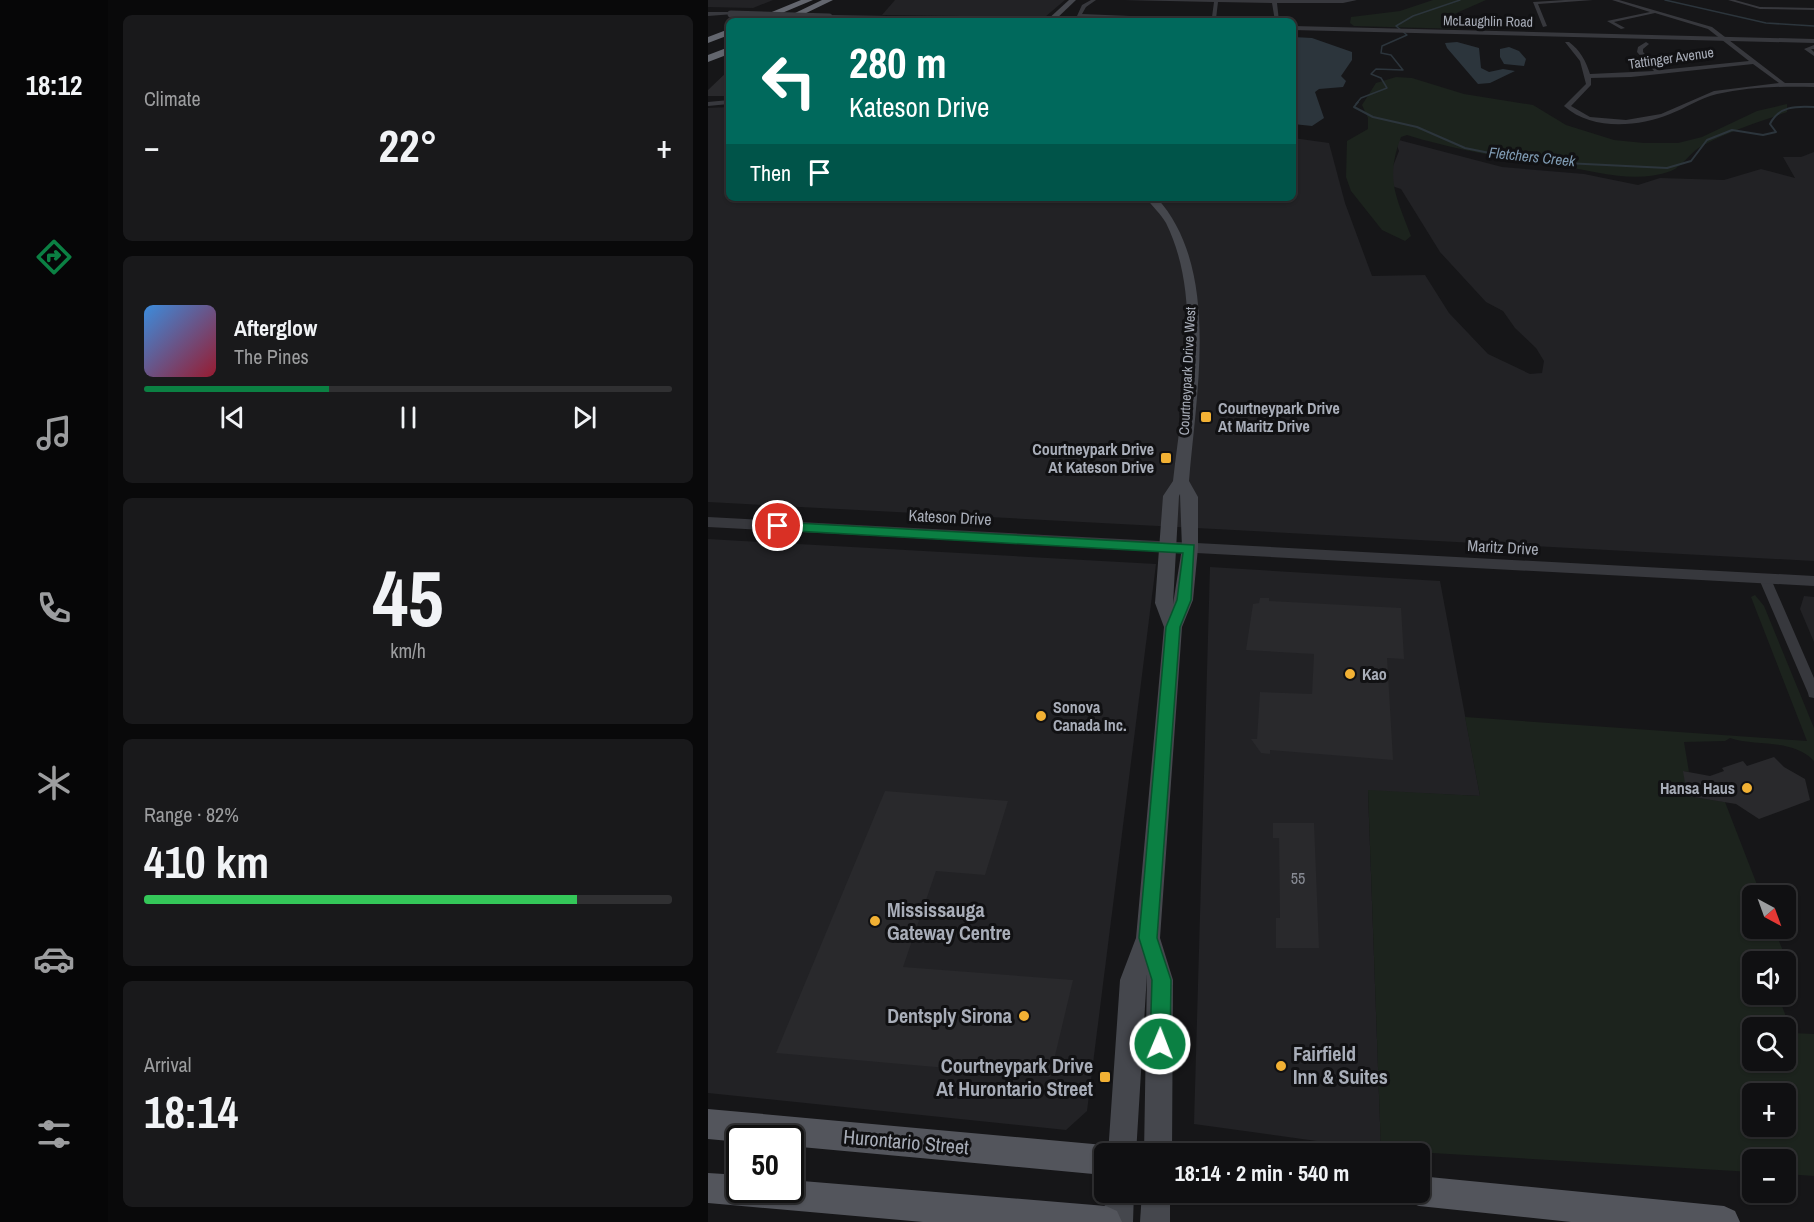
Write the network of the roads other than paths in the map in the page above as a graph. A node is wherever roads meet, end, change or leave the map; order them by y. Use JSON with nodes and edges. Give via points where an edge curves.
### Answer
{"nodes":[{"id":1,"x":792,"y":0,"type":"edge"},
{"id":2,"x":808,"y":0,"type":"edge"},
{"id":3,"x":1072,"y":0,"type":"edge"},
{"id":4,"x":1080,"y":0,"type":"edge"},
{"id":5,"x":1094,"y":0,"type":"edge"},
{"id":6,"x":1125,"y":0,"type":"edge"},
{"id":7,"x":1355,"y":0,"type":"edge"},
{"id":8,"x":1591,"y":0,"type":"edge"},
{"id":9,"x":1614,"y":0,"type":"edge"},
{"id":10,"x":1730,"y":0,"type":"edge"},
{"id":11,"x":1274,"y":1,"type":"edge"},
{"id":12,"x":833,"y":2,"type":"edge"},
{"id":13,"x":1215,"y":3,"type":"junction"},
{"id":14,"x":1814,"y":9,"type":"edge"},
{"id":15,"x":1657,"y":12,"type":"junction"},
{"id":16,"x":708,"y":14,"type":"edge"},
{"id":17,"x":747,"y":18,"type":"edge"},
{"id":18,"x":763,"y":18,"type":"edge"},
{"id":19,"x":788,"y":18,"type":"edge"},
{"id":20,"x":803,"y":18,"type":"edge"},
{"id":21,"x":894,"y":18,"type":"edge"},
{"id":22,"x":1053,"y":18,"type":"edge"},
{"id":23,"x":1060,"y":18,"type":"edge"},
{"id":24,"x":1153,"y":18,"type":"edge"},
{"id":25,"x":1214,"y":18,"type":"edge"},
{"id":26,"x":1277,"y":18,"type":"edge"},
{"id":27,"x":726,"y":26,"type":"edge"},
{"id":28,"x":1545,"y":26,"type":"dead end"},
{"id":29,"x":1296,"y":28,"type":"edge"},
{"id":30,"x":1623,"y":28,"type":"dead end"},
{"id":31,"x":708,"y":33,"type":"edge"},
{"id":32,"x":726,"y":33,"type":"edge"},
{"id":33,"x":1727,"y":39,"type":"junction"},
{"id":34,"x":708,"y":40,"type":"edge"},
{"id":35,"x":1814,"y":41,"type":"edge"},
{"id":36,"x":726,"y":43,"type":"edge"},
{"id":37,"x":1567,"y":43,"type":"dead end"},
{"id":38,"x":1646,"y":44,"type":"dead end"},
{"id":39,"x":1814,"y":47,"type":"edge"},
{"id":40,"x":708,"y":51,"type":"edge"},
{"id":41,"x":726,"y":51,"type":"edge"},
{"id":42,"x":1814,"y":54,"type":"edge"},
{"id":43,"x":708,"y":59,"type":"edge"},
{"id":44,"x":1755,"y":62,"type":"junction"},
{"id":45,"x":1658,"y":72,"type":"junction"},
{"id":46,"x":1589,"y":76,"type":"junction"},
{"id":47,"x":1783,"y":84,"type":"junction"},
{"id":48,"x":1814,"y":85,"type":"edge"},
{"id":49,"x":726,"y":102,"type":"edge"},
{"id":50,"x":708,"y":104,"type":"edge"},
{"id":51,"x":1154,"y":201,"type":"edge"},
{"id":52,"x":1180,"y":481,"type":"junction"},
{"id":53,"x":708,"y":522,"type":"edge"},
{"id":54,"x":1168,"y":547,"type":"junction"},
{"id":55,"x":1190,"y":548,"type":"junction"},
{"id":56,"x":1765,"y":579,"type":"junction"},
{"id":57,"x":1814,"y":581,"type":"edge"},
{"id":58,"x":1173,"y":627,"type":"junction"},
{"id":59,"x":1814,"y":693,"type":"edge"},
{"id":60,"x":1148,"y":938,"type":"junction"},
{"id":61,"x":708,"y":1124,"type":"edge"},
{"id":62,"x":1123,"y":1143,"type":"edge"},
{"id":63,"x":1158,"y":1143,"type":"edge"},
{"id":64,"x":1094,"y":1159,"type":"edge"},
{"id":65,"x":708,"y":1188,"type":"edge"},
{"id":66,"x":1430,"y":1192,"type":"edge"},
{"id":67,"x":1119,"y":1203,"type":"edge"},
{"id":68,"x":1156,"y":1203,"type":"edge"},
{"id":69,"x":1106,"y":1222,"type":"edge"},
{"id":70,"x":1118,"y":1222,"type":"edge"},
{"id":71,"x":1155,"y":1222,"type":"edge"},
{"id":72,"x":1724,"y":1222,"type":"edge"}],
"edges":[{"from":1,"to":17,"type":"highway"},
{"from":2,"to":18,"type":"highway"},
{"from":3,"to":22,"type":"main road"},
{"from":4,"to":23,"type":"main road"},
{"from":5,"to":24,"type":"street","via":[[1079,15]]},
{"from":6,"to":13,"type":"street"},
{"from":7,"to":11,"type":"street"},
{"from":8,"to":28,"type":"street","via":[[1535,3]]},
{"from":9,"to":15,"type":"street"},
{"from":10,"to":14,"type":"street","via":[[1760,8]]},
{"from":11,"to":13,"type":"street"},
{"from":11,"to":26,"type":"street"},
{"from":12,"to":19,"type":"highway"},
{"from":12,"to":20,"type":"highway"},
{"from":13,"to":25,"type":"street"},
{"from":15,"to":30,"type":"street","via":[[1609,21]]},
{"from":15,"to":33,"type":"street","via":[[1710,28]]},
{"from":16,"to":21,"type":"street","bridge":true},
{"from":27,"to":31,"type":"highway"},
{"from":29,"to":33,"type":"street","name":"McLaughlin Road"},
{"from":32,"to":34,"type":"highway"},
{"from":33,"to":35,"type":"street","name":"McLaughlin Road"},
{"from":33,"to":44,"type":"street"},
{"from":36,"to":40,"type":"highway"},
{"from":37,"to":46,"type":"street","via":[[1576,49]]},
{"from":38,"to":45,"type":"street","via":[[1640,52]]},
{"from":39,"to":42,"type":"street","via":[[1807,49]]},
{"from":41,"to":43,"type":"highway"},
{"from":44,"to":45,"type":"street","name":"Tattinger Avenue","via":[[1715,63]]},
{"from":44,"to":47,"type":"street"},
{"from":45,"to":46,"type":"street","name":"Tattinger Avenue"},
{"from":46,"to":47,"type":"street","via":[[1589,84],[1567,105],[1609,122],[1665,114],[1714,93]]},
{"from":47,"to":48,"type":"street"},
{"from":49,"to":50,"type":"street"},
{"from":51,"to":52,"type":"main road","name":"Courtneypark Drive West","via":[[1171,222],[1189,282],[1191,339]]},
{"from":52,"to":54,"type":"main road","name":"Courtneypark Drive West","via":[[1171,496]]},
{"from":52,"to":55,"type":"main road","name":"Courtneypark Drive West","via":[[1190,497]]},
{"from":53,"to":54,"type":"street","name":"Kateson Drive"},
{"from":54,"to":55,"type":"street","name":"Kateson Drive"},
{"from":54,"to":58,"type":"main road","name":"Courtneypark Drive West","via":[[1164,603]]},
{"from":55,"to":56,"type":"street","name":"Maritz Drive"},
{"from":55,"to":58,"type":"main road","name":"Courtneypark Drive West","via":[[1184,600]]},
{"from":56,"to":57,"type":"street","name":"Maritz Drive"},
{"from":56,"to":59,"type":"street"},
{"from":58,"to":60,"type":"main road","name":"Courtneypark Drive West"},
{"from":60,"to":62,"type":"main road","name":"Courtneypark Drive West","via":[[1132,980]]},
{"from":60,"to":63,"type":"main road","name":"Courtneypark Drive West","via":[[1161,980]]},
{"from":61,"to":64,"type":"main road","name":"Hurontario Street"},
{"from":65,"to":69,"type":"main road"},
{"from":66,"to":72,"type":"main road"},
{"from":67,"to":70,"type":"main road"},
{"from":68,"to":71,"type":"main road"}]}
